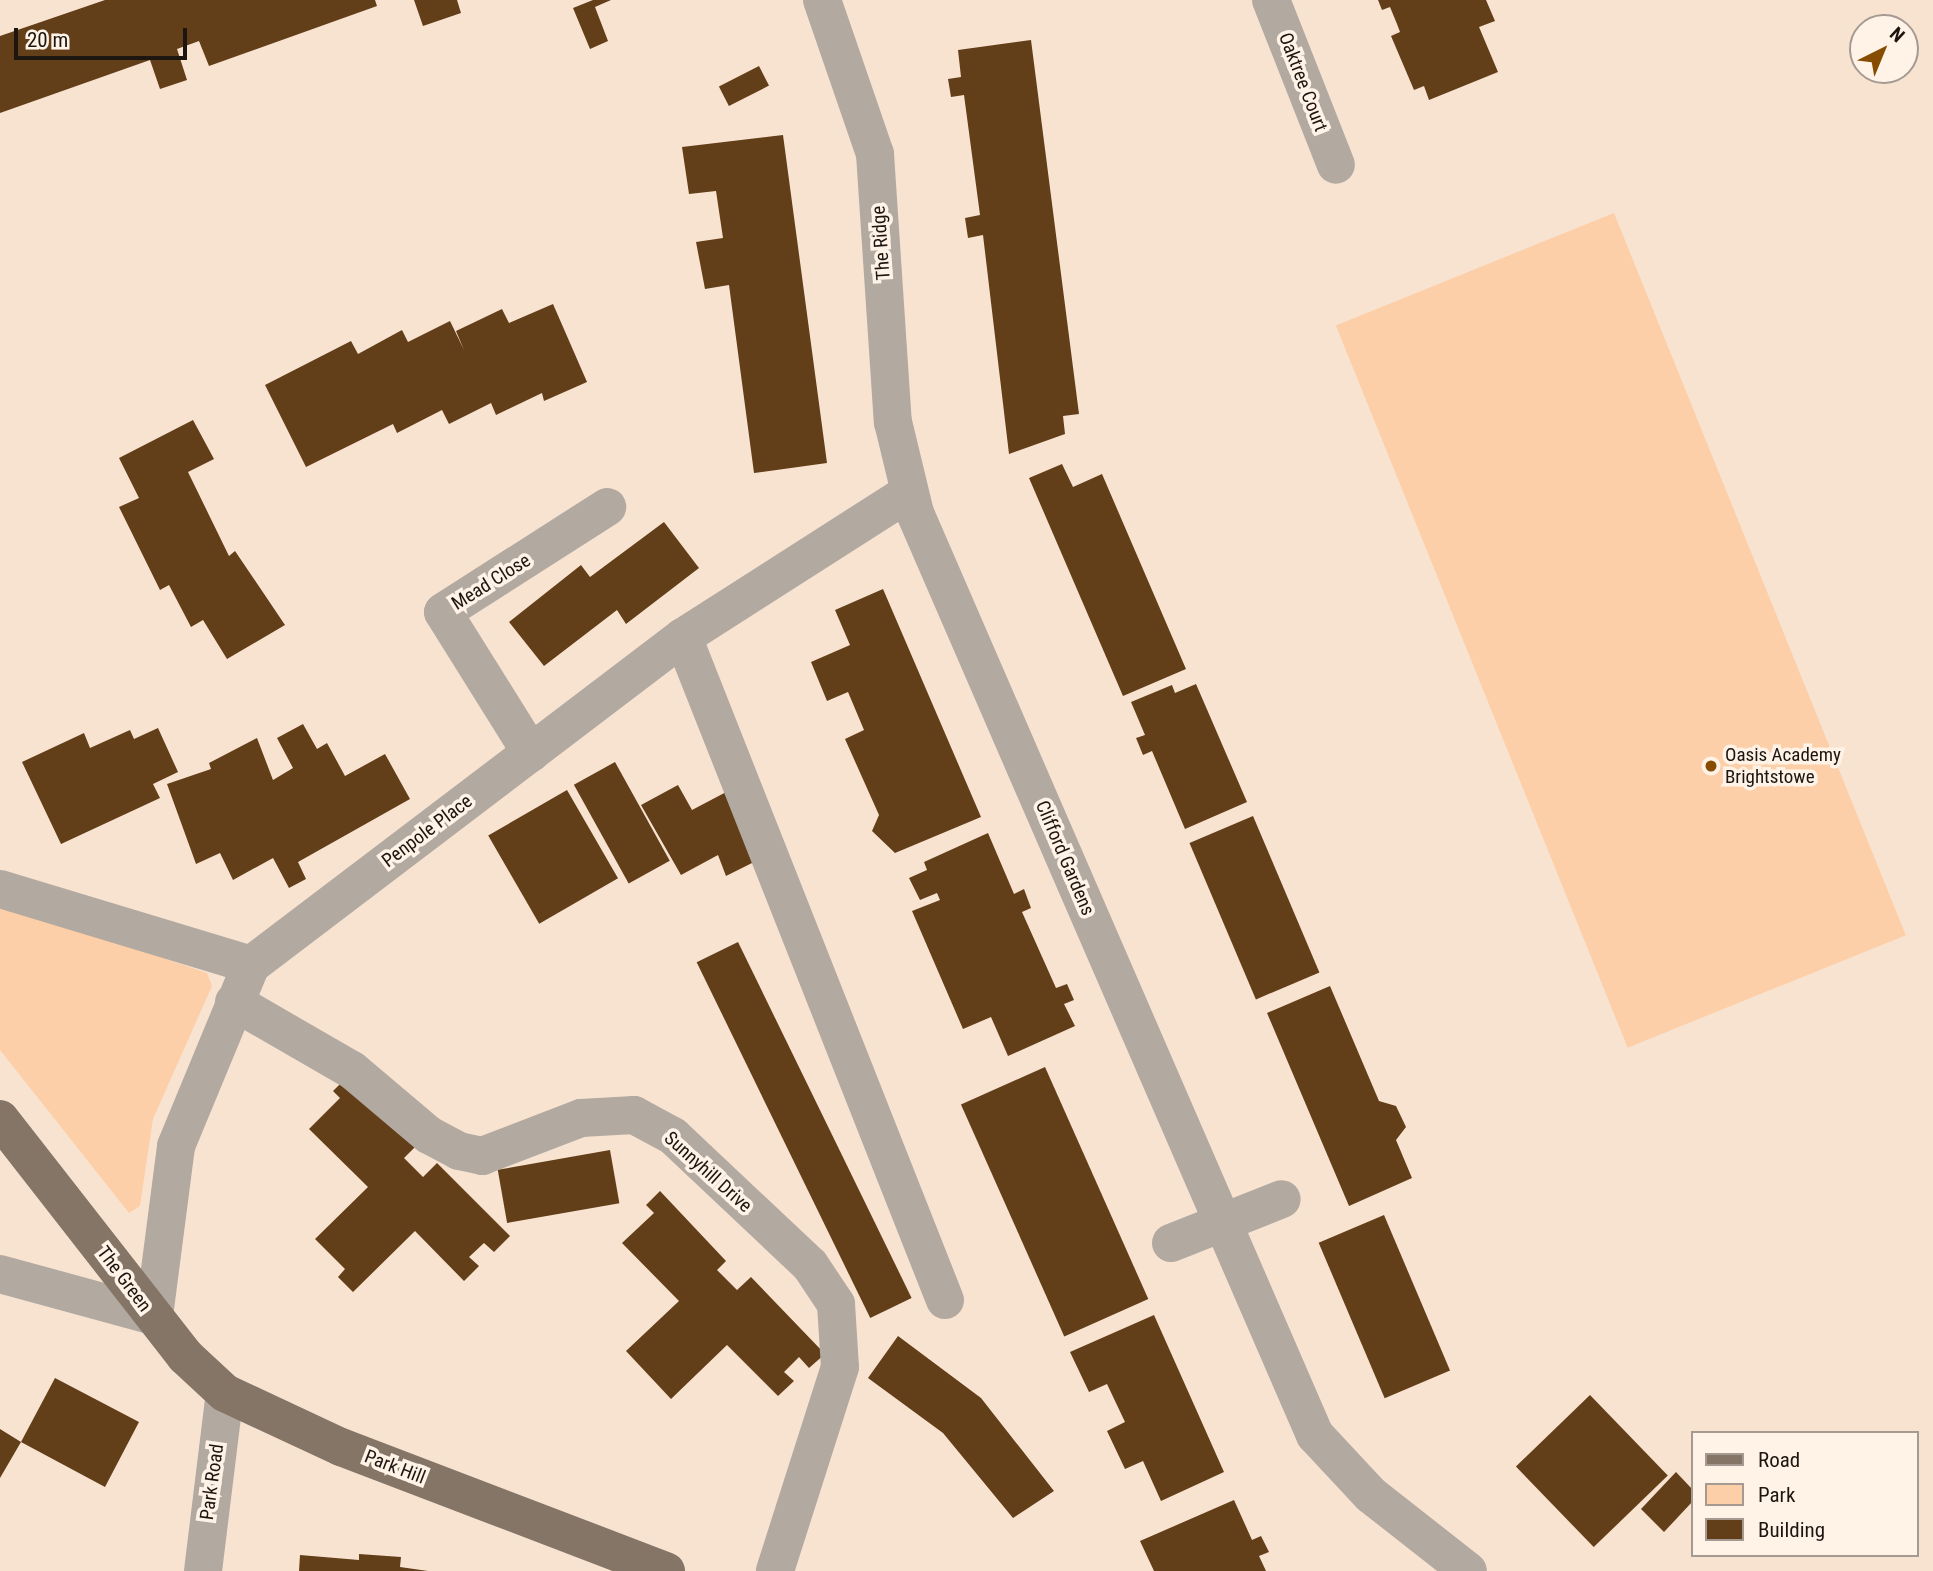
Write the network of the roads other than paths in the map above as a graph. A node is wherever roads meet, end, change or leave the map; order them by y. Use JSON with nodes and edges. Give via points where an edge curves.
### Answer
{"nodes":[{"id":1,"x":822,"y":0,"type":"edge"},
{"id":2,"x":1271,"y":0,"type":"edge"},
{"id":3,"x":1336,"y":165,"type":"dead end"},
{"id":4,"x":908,"y":493,"type":"junction"},
{"id":5,"x":607,"y":507,"type":"dead end"},
{"id":6,"x":683,"y":637,"type":"junction"},
{"id":7,"x":531,"y":753,"type":"junction"},
{"id":8,"x":0,"y":889,"type":"edge"},
{"id":9,"x":251,"y":965,"type":"junction"},
{"id":10,"x":234,"y":1002,"type":"junction"},
{"id":11,"x":0,"y":1119,"type":"edge"},
{"id":12,"x":1282,"y":1199,"type":"dead end"},
{"id":13,"x":1223,"y":1222,"type":"junction"},
{"id":14,"x":1171,"y":1243,"type":"dead end"},
{"id":15,"x":0,"y":1274,"type":"edge"},
{"id":16,"x":945,"y":1300,"type":"dead end"},
{"id":17,"x":154,"y":1316,"type":"junction"},
{"id":18,"x":225,"y":1393,"type":"junction"},
{"id":19,"x":203,"y":1571,"type":"edge"},
{"id":20,"x":666,"y":1571,"type":"edge"},
{"id":21,"x":775,"y":1571,"type":"edge"},
{"id":22,"x":1468,"y":1571,"type":"edge"}],
"edges":[{"from":1,"to":4,"type":"street","name":"The Ridge","via":[[875,154],[893,422]]},
{"from":2,"to":3,"type":"street","name":"Oaktree Court"},
{"from":4,"to":6,"type":"street","name":"Penpole Place"},
{"from":4,"to":13,"type":"street","name":"Clifford Gardens"},
{"from":5,"to":7,"type":"street","name":"Mead Close","via":[[443,612]]},
{"from":6,"to":7,"type":"street","name":"Penpole Place"},
{"from":6,"to":16,"type":"street"},
{"from":7,"to":9,"type":"street","name":"Penpole Place"},
{"from":8,"to":9,"type":"street"},
{"from":9,"to":10,"type":"street","name":"Penpole Place"},
{"from":10,"to":17,"type":"street","name":"Penpole Place","via":[[176,1146]]},
{"from":10,"to":21,"type":"street","name":"Sunnyhill Drive","via":[[352,1070],[429,1135],[459,1151],[482,1156],[581,1118],[634,1115],[673,1136],[810,1265],[836,1304],[840,1367]]},
{"from":11,"to":17,"type":"main road","name":"The Green"},
{"from":12,"to":13,"type":"street"},
{"from":13,"to":14,"type":"street"},
{"from":13,"to":22,"type":"street","name":"Clifford Gardens","via":[[1315,1436],[1371,1495]]},
{"from":15,"to":17,"type":"street","name":"The Green"},
{"from":17,"to":18,"type":"main road","name":"Park Hill"},
{"from":18,"to":19,"type":"street","name":"Park Road"},
{"from":18,"to":20,"type":"main road","name":"Park Hill","via":[[341,1447]]}]}
